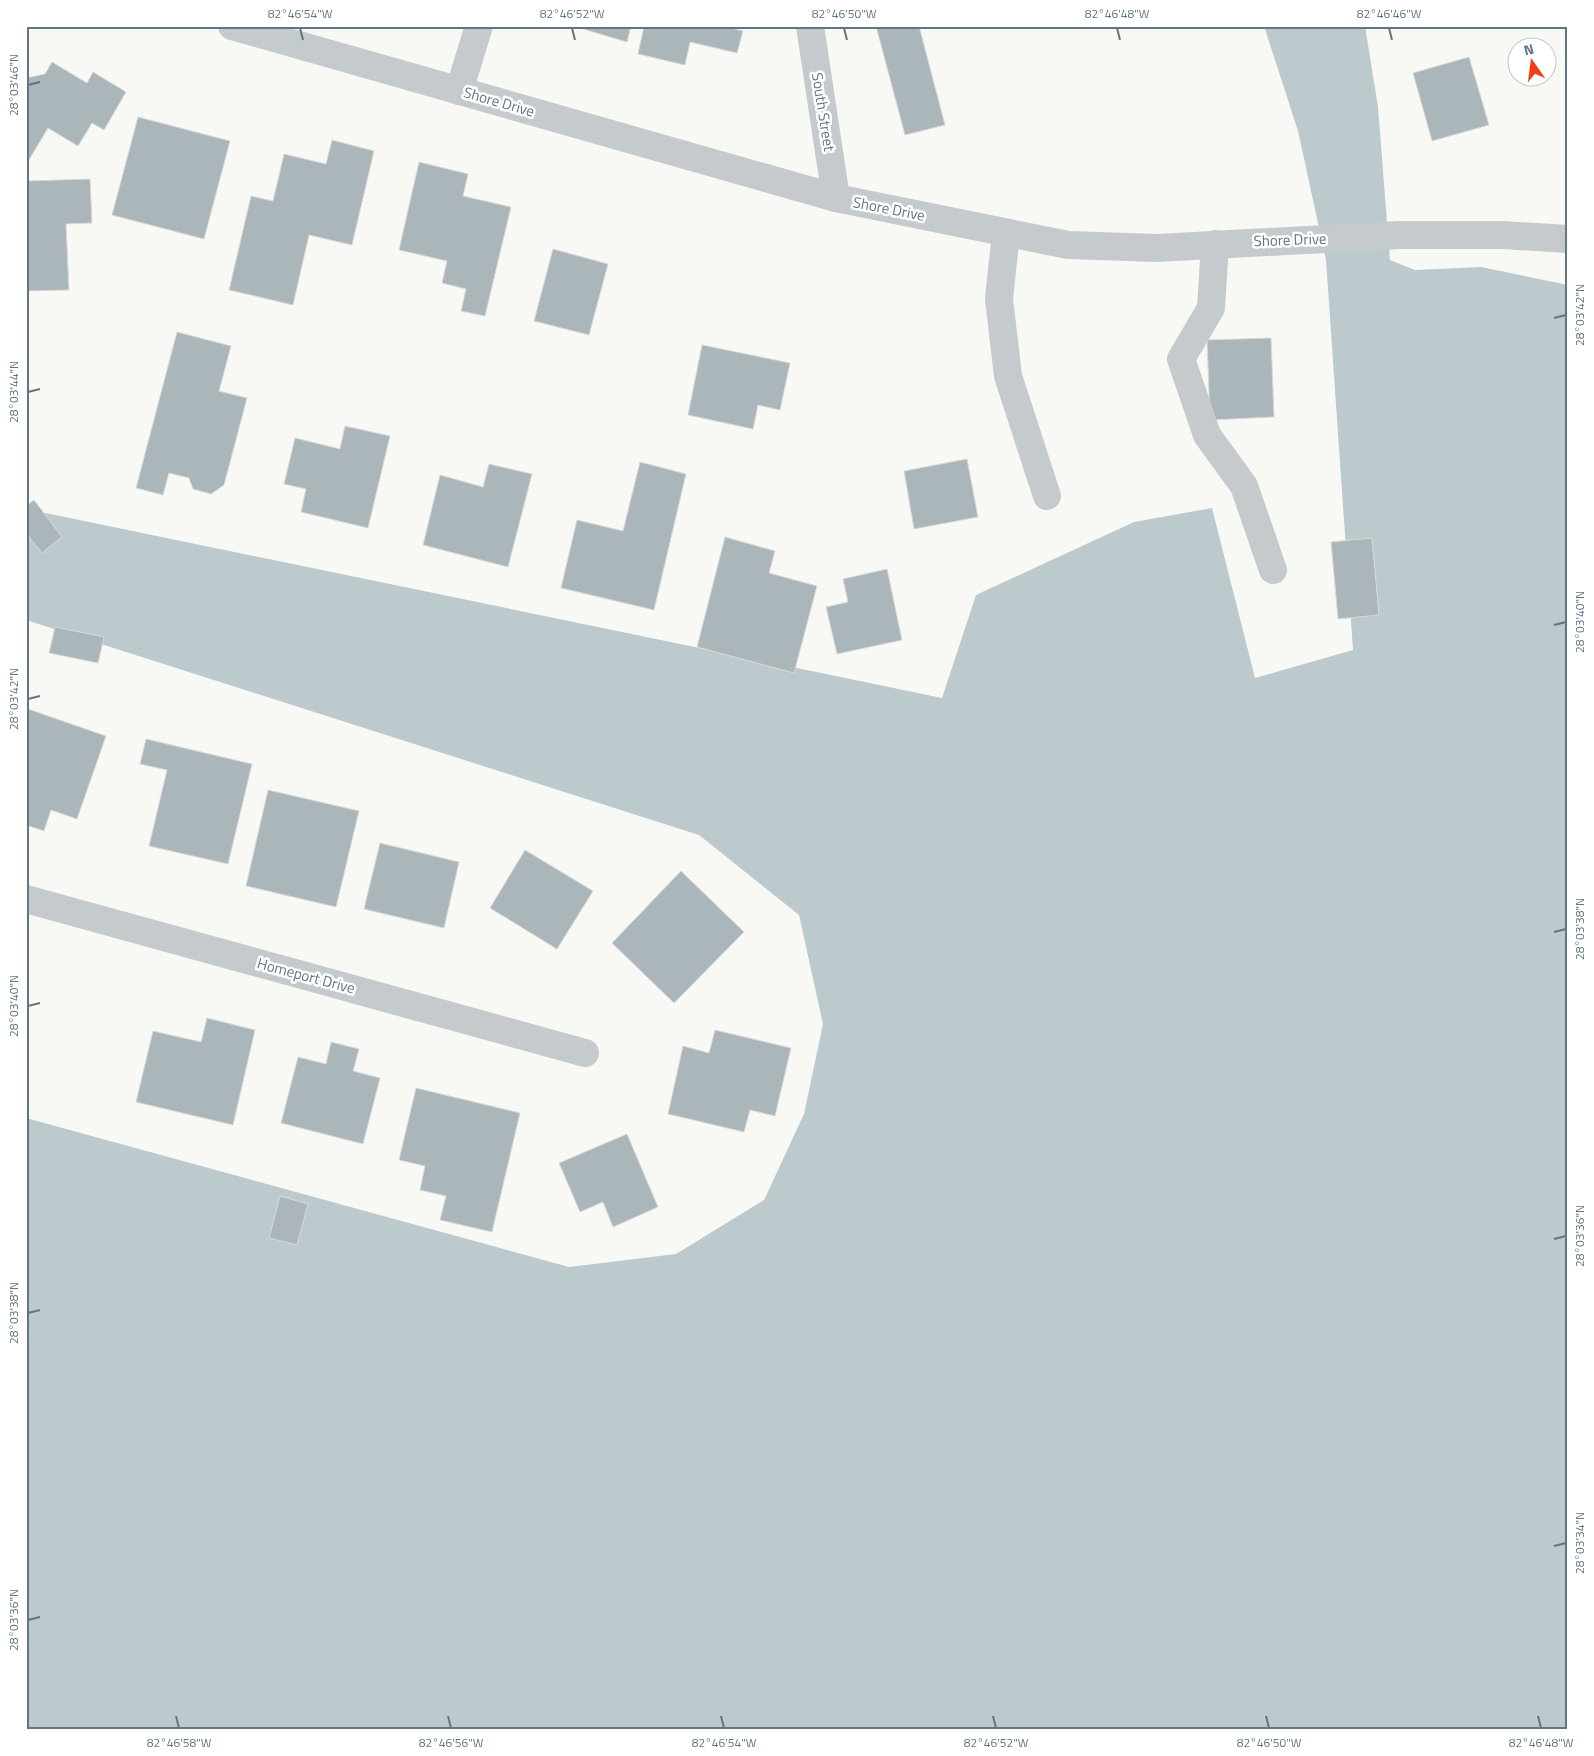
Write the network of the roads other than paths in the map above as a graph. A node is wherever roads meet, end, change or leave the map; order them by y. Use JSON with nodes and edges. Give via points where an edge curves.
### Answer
{"nodes":[{"id":1,"x":232,"y":26,"type":"edge"},
{"id":2,"x":479,"y":26,"type":"edge"},
{"id":3,"x":810,"y":26,"type":"edge"},
{"id":4,"x":459,"y":91,"type":"junction"},
{"id":5,"x":836,"y":198,"type":"junction"},
{"id":6,"x":1006,"y":233,"type":"junction"},
{"id":7,"x":1568,"y":239,"type":"edge"},
{"id":8,"x":1215,"y":244,"type":"junction"},
{"id":9,"x":1047,"y":496,"type":"dead end"},
{"id":10,"x":1273,"y":570,"type":"dead end"},
{"id":11,"x":26,"y":898,"type":"edge"},
{"id":12,"x":585,"y":1053,"type":"dead end"}],
"edges":[{"from":1,"to":4,"type":"street","name":"Shore Drive"},
{"from":2,"to":4,"type":"street"},
{"from":3,"to":5,"type":"street","name":"South Street"},
{"from":4,"to":5,"type":"street","name":"Shore Drive"},
{"from":5,"to":6,"type":"street","name":"Shore Drive"},
{"from":6,"to":8,"type":"street","name":"Shore Drive","via":[[1068,245],[1157,248]]},
{"from":6,"to":9,"type":"street","via":[[999,299],[1008,376]]},
{"from":7,"to":8,"type":"street","name":"Shore Drive","via":[[1400,235]]},
{"from":8,"to":10,"type":"street","via":[[1211,308],[1182,359],[1207,435],[1244,486]]},
{"from":11,"to":12,"type":"street","name":"Homeport Drive"}]}
